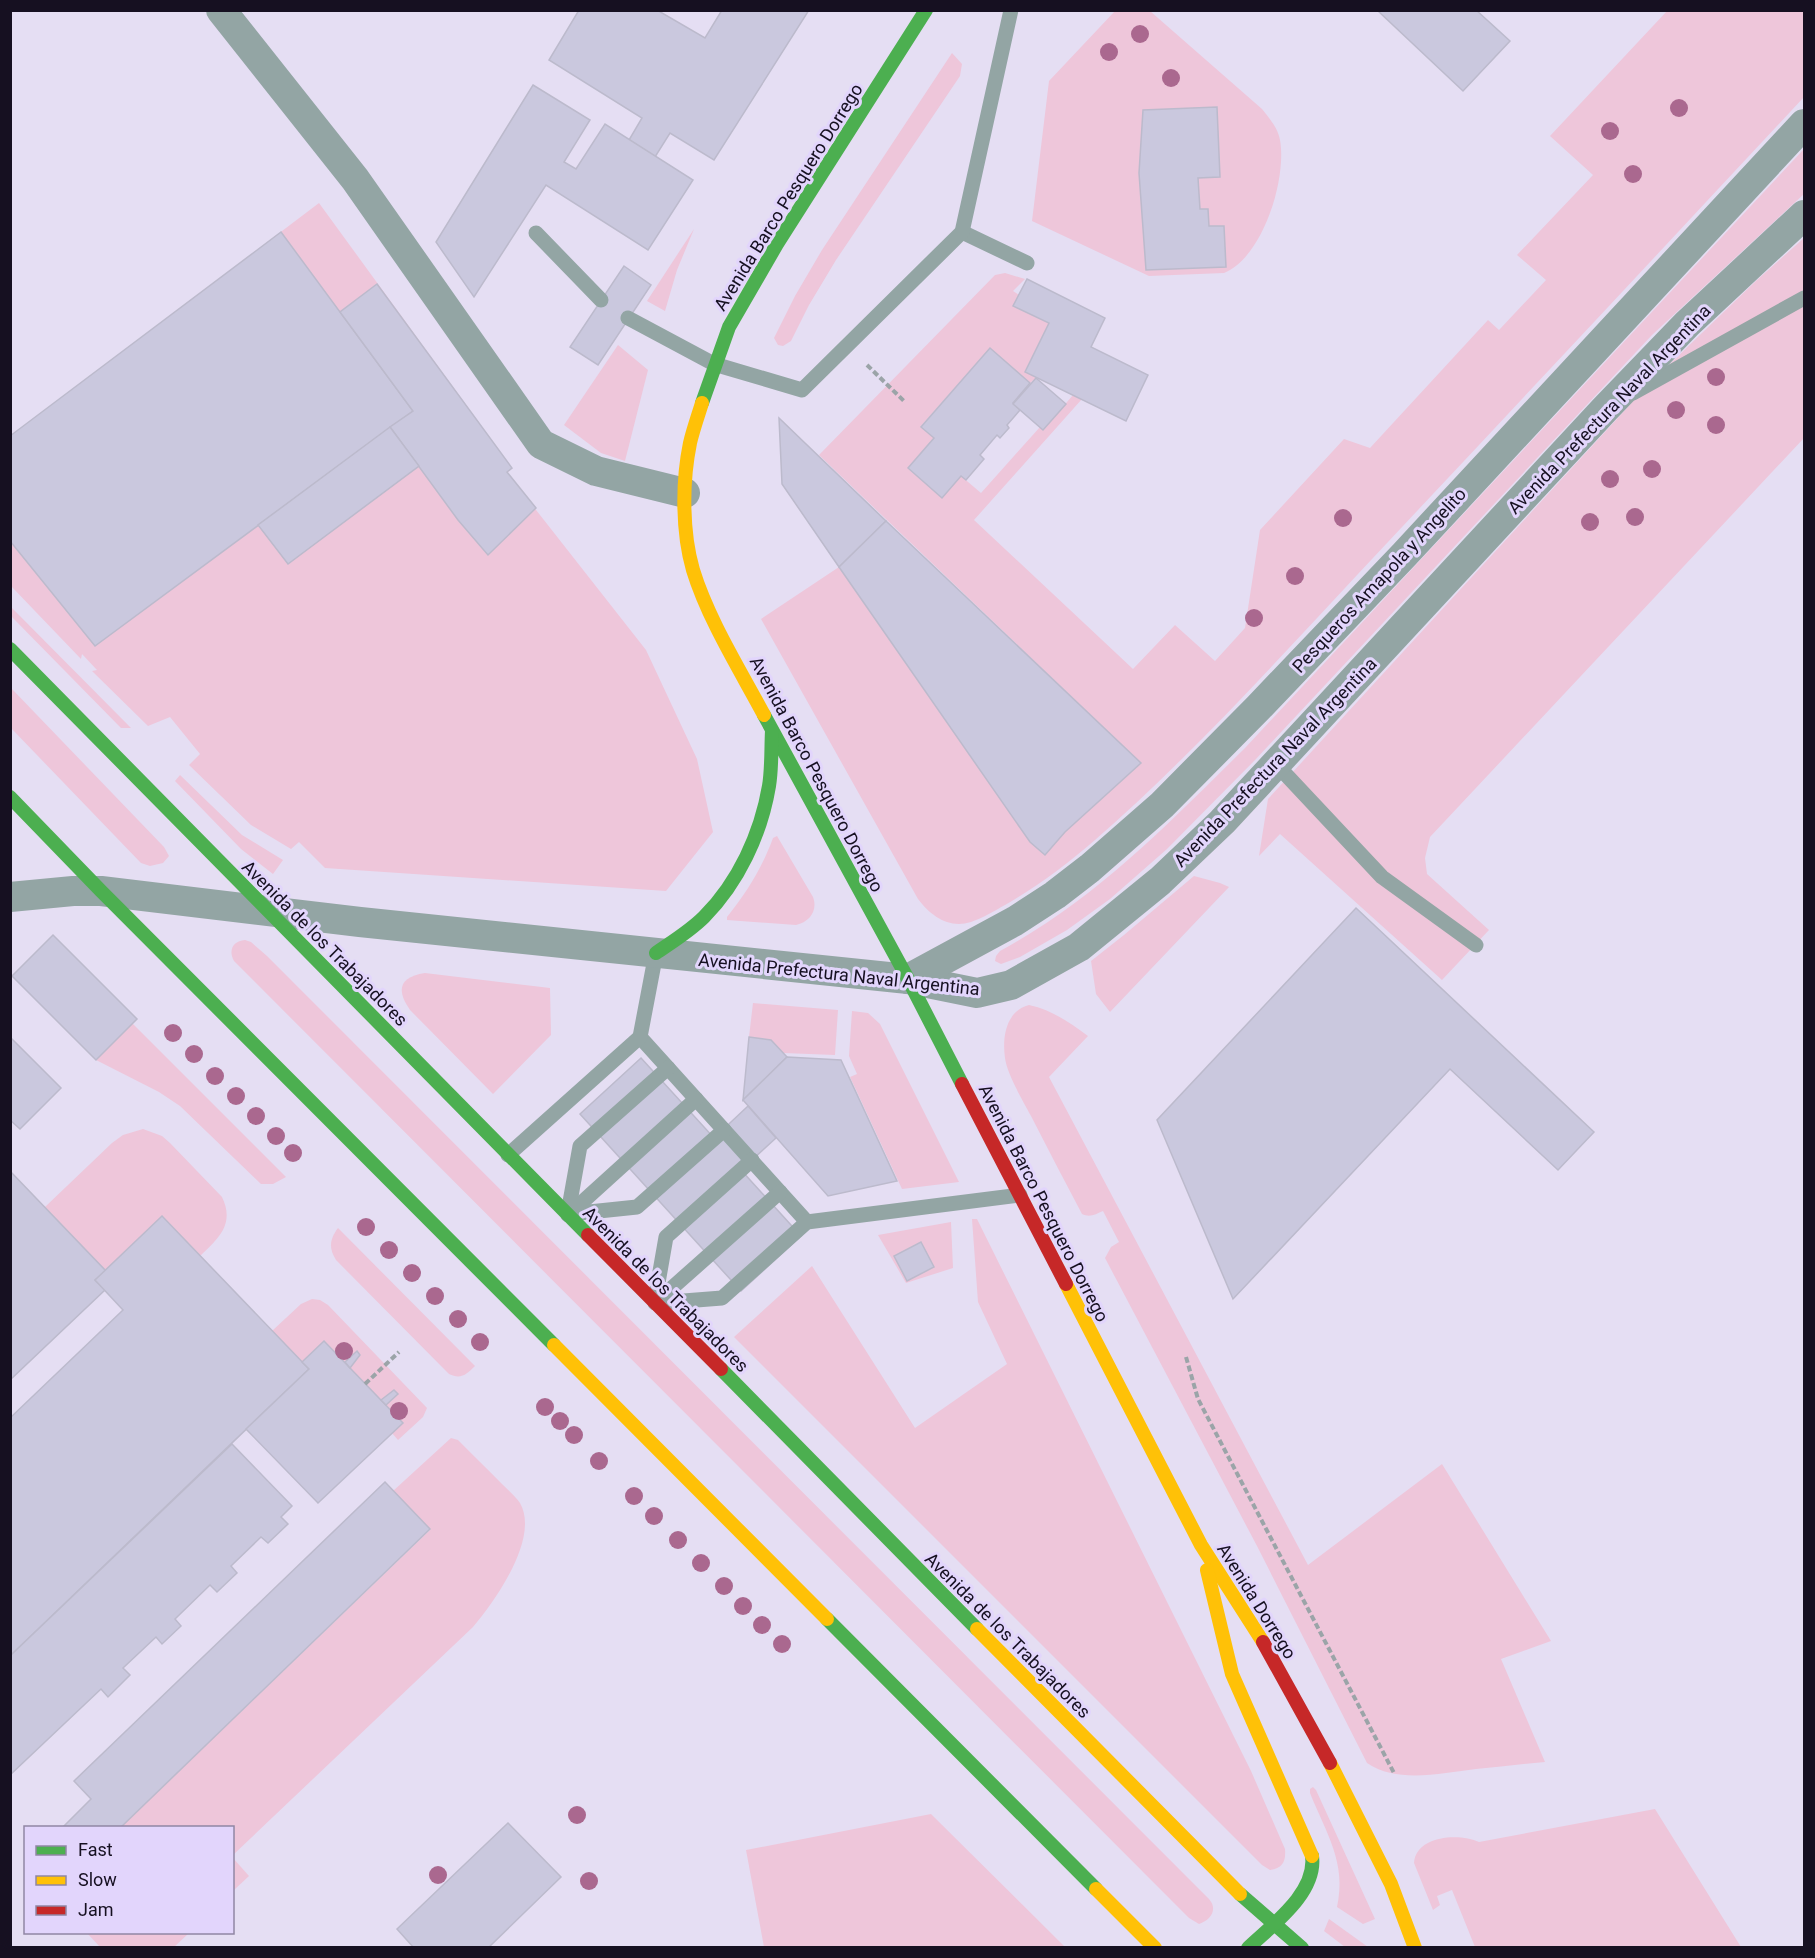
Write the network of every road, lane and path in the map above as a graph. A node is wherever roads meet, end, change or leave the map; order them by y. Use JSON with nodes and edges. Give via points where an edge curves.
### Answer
{"nodes":[{"id":1,"x":221,"y":10,"type":"edge"},
{"id":2,"x":926,"y":10,"type":"edge"},
{"id":3,"x":1011,"y":10,"type":"edge"},
{"id":4,"x":1804,"y":124,"type":"edge"},
{"id":5,"x":1804,"y":215,"type":"edge"},
{"id":6,"x":962,"y":232,"type":"junction"},
{"id":7,"x":536,"y":234,"type":"dead end"},
{"id":8,"x":1027,"y":263,"type":"dead end"},
{"id":9,"x":1804,"y":298,"type":"edge"},
{"id":10,"x":601,"y":300,"type":"dead end"},
{"id":11,"x":628,"y":318,"type":"dead end"},
{"id":12,"x":847,"y":345,"type":"junction"},
{"id":13,"x":714,"y":364,"type":"junction"},
{"id":14,"x":905,"y":402,"type":"dead end"},
{"id":15,"x":1605,"y":409,"type":"junction"},
{"id":16,"x":685,"y":493,"type":"junction"},
{"id":17,"x":10,"y":649,"type":"edge"},
{"id":18,"x":772,"y":730,"type":"junction"},
{"id":19,"x":1277,"y":765,"type":"junction"},
{"id":20,"x":10,"y":797,"type":"edge"},
{"id":21,"x":101,"y":891,"type":"junction"},
{"id":22,"x":10,"y":897,"type":"edge"},
{"id":23,"x":267,"y":910,"type":"junction"},
{"id":24,"x":1476,"y":945,"type":"dead end"},
{"id":25,"x":656,"y":953,"type":"junction"},
{"id":26,"x":908,"y":979,"type":"junction"},
{"id":27,"x":640,"y":1036,"type":"junction"},
{"id":28,"x":668,"y":1068,"type":"junction"},
{"id":29,"x":696,"y":1099,"type":"junction"},
{"id":30,"x":724,"y":1130,"type":"junction"},
{"id":31,"x":508,"y":1155,"type":"junction"},
{"id":32,"x":752,"y":1160,"type":"junction"},
{"id":33,"x":780,"y":1192,"type":"junction"},
{"id":34,"x":1020,"y":1195,"type":"junction"},
{"id":35,"x":567,"y":1215,"type":"junction"},
{"id":36,"x":807,"y":1221,"type":"junction"},
{"id":37,"x":655,"y":1303,"type":"junction"},
{"id":38,"x":399,"y":1352,"type":"dead end"},
{"id":39,"x":1186,"y":1357,"type":"dead end"},
{"id":40,"x":365,"y":1384,"type":"dead end"},
{"id":41,"x":1201,"y":1545,"type":"junction"},
{"id":42,"x":1394,"y":1773,"type":"dead end"},
{"id":43,"x":1273,"y":1923,"type":"junction"},
{"id":44,"x":1155,"y":1947,"type":"edge"},
{"id":45,"x":1248,"y":1947,"type":"edge"},
{"id":46,"x":1302,"y":1947,"type":"edge"},
{"id":47,"x":1415,"y":1947,"type":"edge"}],
"edges":[{"from":1,"to":16,"type":"street","via":[[355,179],[541,444],[596,471]]},
{"from":2,"to":13,"type":"main road","name":"Avenida Barco Pesquero Dorrego","via":[[777,244],[729,327]]},
{"from":3,"to":6,"type":"lane"},
{"from":4,"to":26,"type":"street","name":"Pesqueros Amapola y Angelito","via":[[1404,555],[1162,806],[1055,895]]},
{"from":5,"to":15,"type":"street","name":"Avenida Prefectura Naval Argentina","via":[[1687,324]]},
{"from":6,"to":8,"type":"lane"},
{"from":6,"to":12,"type":"lane"},
{"from":7,"to":10,"type":"lane"},
{"from":9,"to":15,"type":"lane"},
{"from":11,"to":13,"type":"lane"},
{"from":12,"to":13,"type":"lane","via":[[802,390]]},
{"from":12,"to":14,"type":"path"},
{"from":13,"to":16,"type":"main road","name":"Avenida Barco Pesquero Dorrego","via":[[690,443]]},
{"from":15,"to":19,"type":"street","name":"Avenida Prefectura Naval Argentina"},
{"from":16,"to":18,"type":"main road","name":"Avenida Barco Pesquero Dorrego","via":[[685,526],[693,570],[711,614]]},
{"from":17,"to":23,"type":"main road","name":"Avenida de los Trabajadores"},
{"from":18,"to":25,"type":"main road","via":[[769,789],[740,870],[703,918]]},
{"from":18,"to":26,"type":"main road","name":"Avenida Barco Pesquero Dorrego"},
{"from":19,"to":24,"type":"lane","via":[[1382,877]]},
{"from":19,"to":26,"type":"street","name":"Avenida Prefectura Naval Argentina","via":[[1160,881],[1079,947],[1011,985],[977,993]]},
{"from":20,"to":21,"type":"main road"},
{"from":21,"to":22,"type":"street","name":"Avenida Prefectura Naval Argentina"},
{"from":21,"to":23,"type":"street","name":"Avenida Prefectura Naval Argentina"},
{"from":21,"to":44,"type":"main road"},
{"from":23,"to":25,"type":"street","name":"Avenida Prefectura Naval Argentina"},
{"from":23,"to":31,"type":"main road","name":"Avenida de los Trabajadores"},
{"from":25,"to":26,"type":"street","name":"Avenida Prefectura Naval Argentina"},
{"from":25,"to":27,"type":"lane"},
{"from":26,"to":34,"type":"main road","name":"Avenida Barco Pesquero Dorrego"},
{"from":27,"to":28,"type":"lane"},
{"from":27,"to":31,"type":"lane"},
{"from":28,"to":29,"type":"lane"},
{"from":28,"to":35,"type":"lane","via":[[580,1146]]},
{"from":29,"to":30,"type":"lane"},
{"from":29,"to":35,"type":"lane"},
{"from":30,"to":32,"type":"lane"},
{"from":30,"to":35,"type":"lane","via":[[637,1207]]},
{"from":31,"to":35,"type":"main road","name":"Avenida de los Trabajadores"},
{"from":32,"to":33,"type":"lane"},
{"from":32,"to":37,"type":"lane","via":[[666,1238]]},
{"from":33,"to":36,"type":"lane"},
{"from":33,"to":37,"type":"lane"},
{"from":34,"to":36,"type":"lane"},
{"from":34,"to":41,"type":"main road","name":"Avenida Barco Pesquero Dorrego"},
{"from":35,"to":37,"type":"main road","name":"Avenida de los Trabajadores"},
{"from":36,"to":37,"type":"lane","via":[[722,1298]]},
{"from":37,"to":43,"type":"main road","name":"Avenida de los Trabajadores","via":[[1232,1887]]},
{"from":38,"to":40,"type":"path"},
{"from":39,"to":42,"type":"path","via":[[1198,1399]]},
{"from":41,"to":43,"type":"main road","name":"Avenida Dorrego","via":[[1232,1674],[1313,1860],[1302,1894]]},
{"from":41,"to":47,"type":"main road","name":"Avenida Dorrego","via":[[1266,1647],[1337,1775],[1390,1884]]},
{"from":43,"to":45,"type":"main road","name":"Avenida Dorrego"},
{"from":43,"to":46,"type":"main road","name":"Avenida de los Trabajadores"}]}
